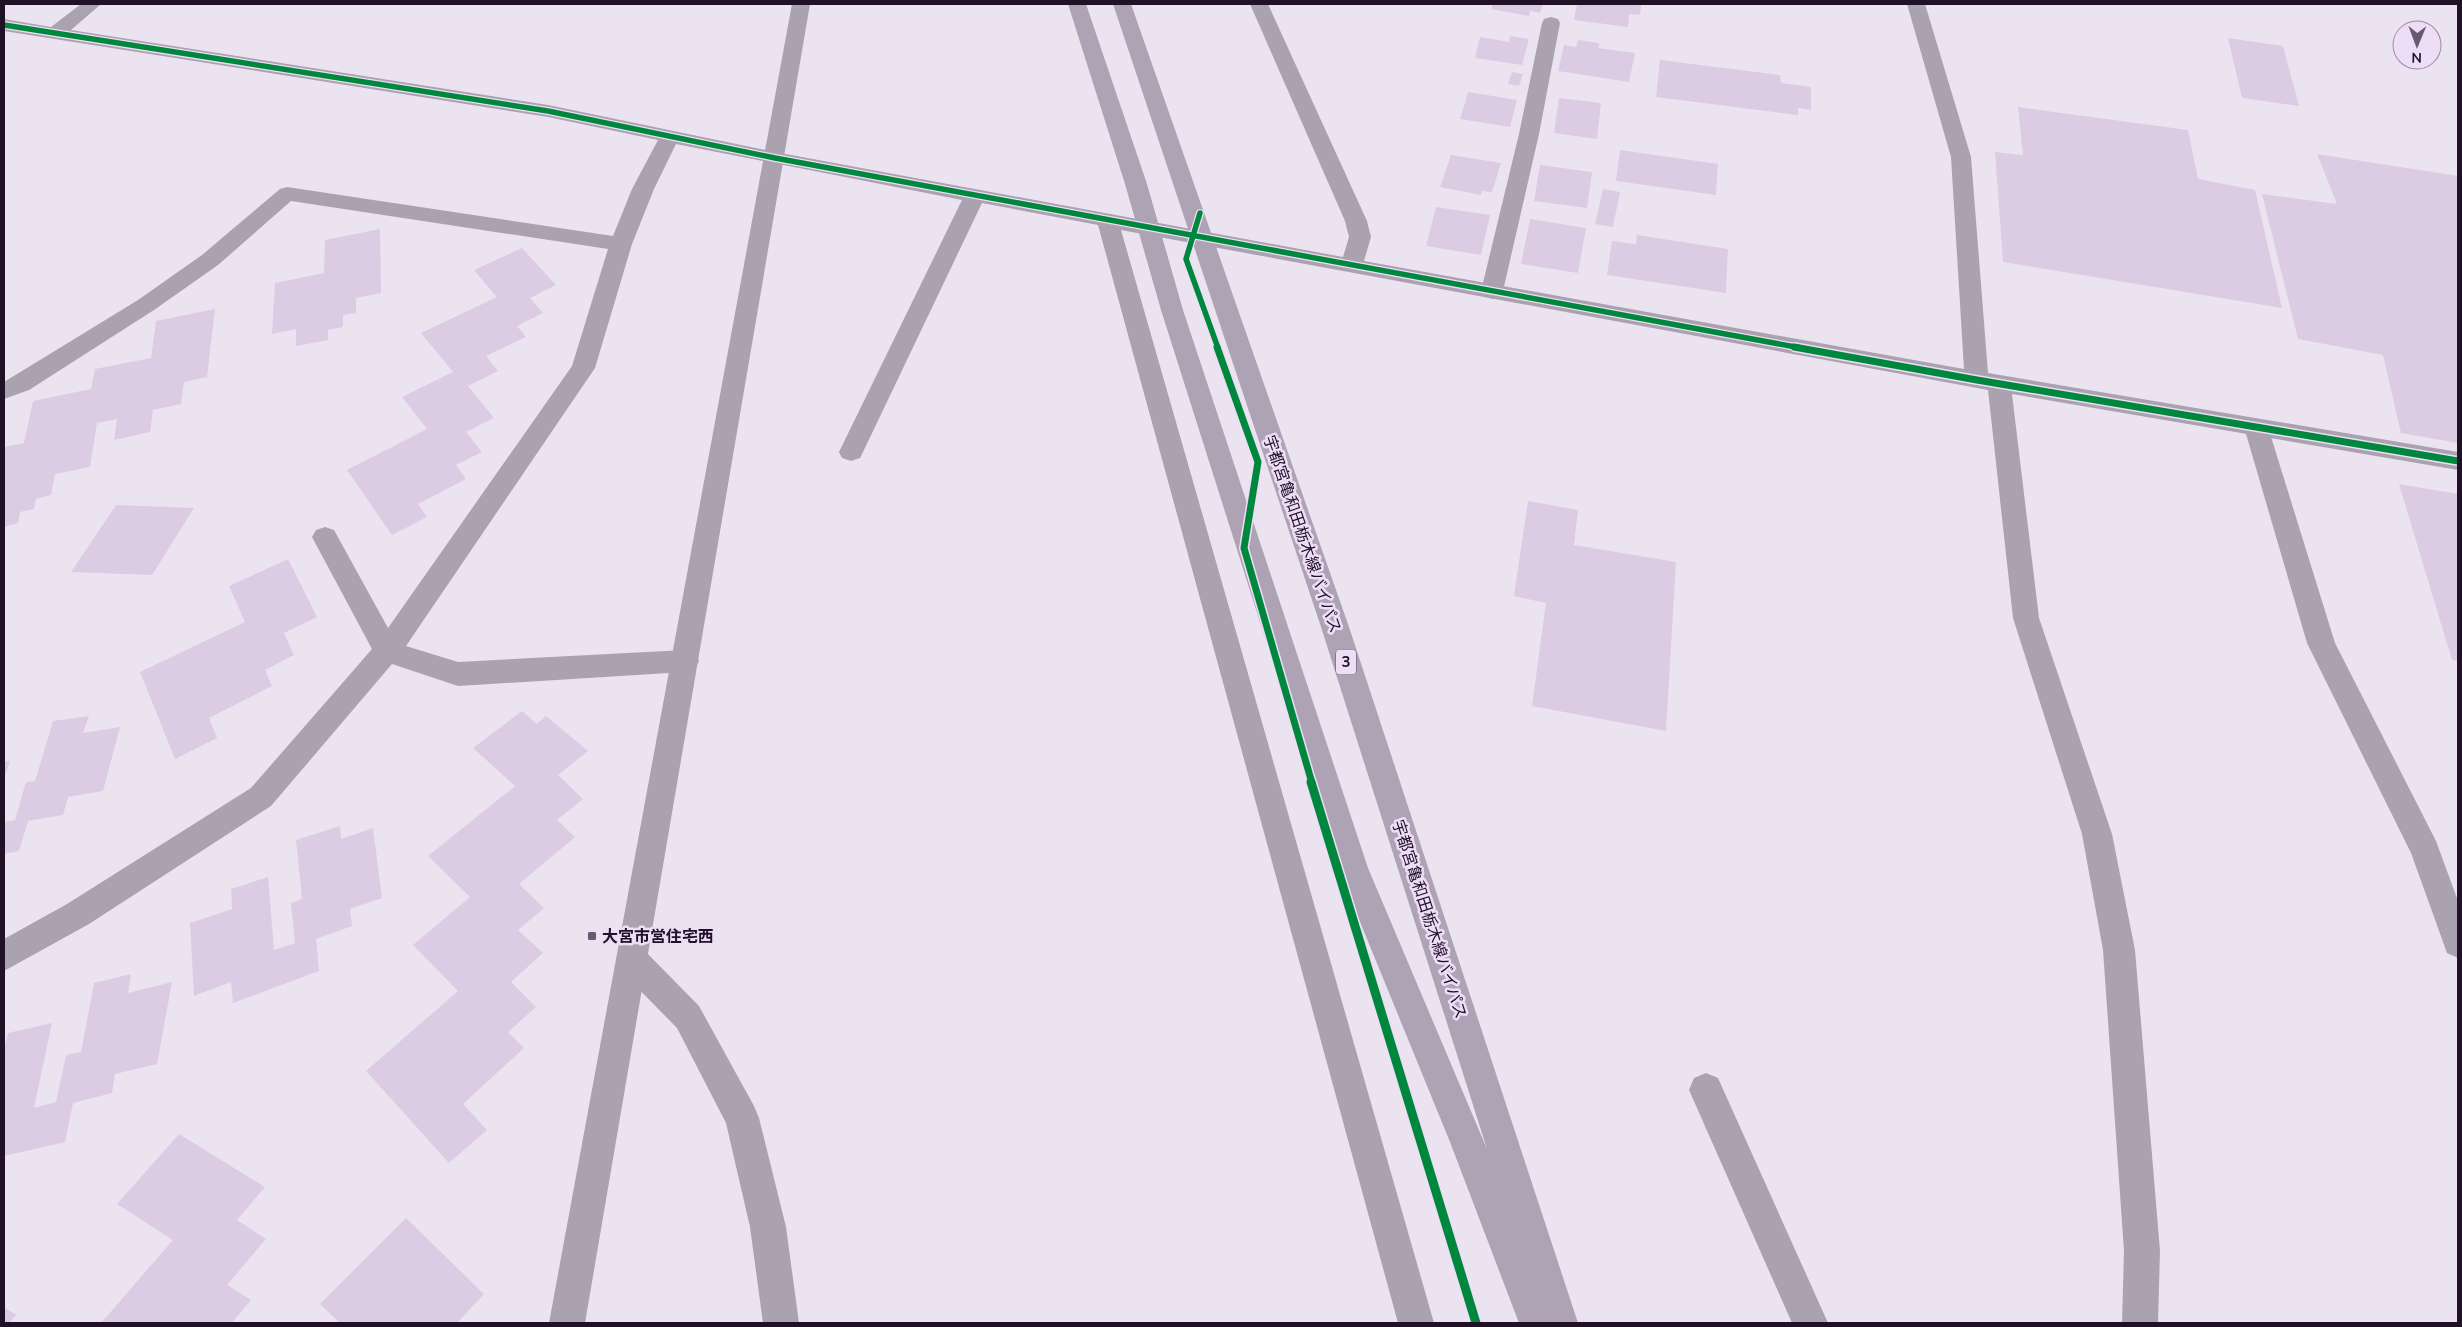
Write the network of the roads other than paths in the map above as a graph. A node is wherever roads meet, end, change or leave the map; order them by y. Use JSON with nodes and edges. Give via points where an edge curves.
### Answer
{"nodes":[{"id":1,"x":92,"y":4,"type":"edge"},
{"id":2,"x":801,"y":4,"type":"edge"},
{"id":3,"x":1077,"y":4,"type":"edge"},
{"id":4,"x":1122,"y":4,"type":"edge"},
{"id":5,"x":1259,"y":4,"type":"edge"},
{"id":6,"x":1916,"y":4,"type":"edge"},
{"id":7,"x":1551,"y":23,"type":"dead end"},
{"id":8,"x":4,"y":25,"type":"edge"},
{"id":9,"x":55,"y":33,"type":"junction"},
{"id":10,"x":669,"y":138,"type":"junction"},
{"id":11,"x":775,"y":158,"type":"junction"},
{"id":12,"x":975,"y":195,"type":"junction"},
{"id":13,"x":1107,"y":219,"type":"junction"},
{"id":14,"x":621,"y":244,"type":"junction"},
{"id":15,"x":1352,"y":264,"type":"junction"},
{"id":16,"x":1492,"y":292,"type":"junction"},
{"id":17,"x":1988,"y":381,"type":"junction"},
{"id":18,"x":4,"y":391,"type":"edge"},
{"id":19,"x":2256,"y":427,"type":"junction"},
{"id":20,"x":851,"y":452,"type":"dead end"},
{"id":21,"x":2458,"y":461,"type":"edge"},
{"id":22,"x":325,"y":537,"type":"dead end"},
{"id":23,"x":387,"y":651,"type":"junction"},
{"id":24,"x":684,"y":661,"type":"junction"},
{"id":25,"x":2458,"y":943,"type":"edge"},
{"id":26,"x":4,"y":956,"type":"edge"},
{"id":27,"x":632,"y":960,"type":"junction"},
{"id":28,"x":1706,"y":1090,"type":"dead end"},
{"id":29,"x":567,"y":1323,"type":"edge"},
{"id":30,"x":780,"y":1323,"type":"edge"},
{"id":31,"x":1416,"y":1323,"type":"edge"},
{"id":32,"x":1537,"y":1323,"type":"edge"},
{"id":33,"x":1560,"y":1323,"type":"edge"},
{"id":34,"x":1810,"y":1323,"type":"edge"},
{"id":35,"x":2140,"y":1323,"type":"edge"}],
"edges":[{"from":1,"to":9,"type":"street"},
{"from":2,"to":11,"type":"street"},
{"from":3,"to":32,"type":"main road","via":[[1136,184],[1172,310],[1353,868],[1467,1142]]},
{"from":4,"to":33,"type":"main road","name":"宇都宮亀和田栃木線バイパス","number":"3","via":[[1338,636]]},
{"from":5,"to":15,"type":"street","via":[[1356,221],[1360,237]]},
{"from":6,"to":17,"type":"street","via":[[1961,157]]},
{"from":7,"to":16,"type":"street"},
{"from":8,"to":9,"type":"street"},
{"from":9,"to":10,"type":"street","via":[[548,112]]},
{"from":10,"to":11,"type":"street"},
{"from":10,"to":14,"type":"street"},
{"from":11,"to":12,"type":"street"},
{"from":11,"to":24,"type":"street"},
{"from":12,"to":13,"type":"street"},
{"from":12,"to":20,"type":"street"},
{"from":13,"to":15,"type":"street"},
{"from":13,"to":31,"type":"street"},
{"from":14,"to":18,"type":"street","via":[[287,194],[210,260],[146,305],[21,384]]},
{"from":14,"to":23,"type":"street","via":[[584,368]]},
{"from":15,"to":16,"type":"street"},
{"from":16,"to":17,"type":"street"},
{"from":17,"to":19,"type":"street"},
{"from":17,"to":35,"type":"street","via":[[2026,618],[2097,834],[2119,950],[2142,1251]]},
{"from":19,"to":21,"type":"street"},
{"from":19,"to":25,"type":"street","via":[[2321,643],[2425,851]]},
{"from":22,"to":23,"type":"street"},
{"from":23,"to":24,"type":"street","via":[[458,674]]},
{"from":23,"to":26,"type":"street","via":[[261,797],[78,914]]},
{"from":24,"to":27,"type":"street"},
{"from":27,"to":29,"type":"street"},
{"from":27,"to":30,"type":"street","via":[[688,1017],[742,1118],[768,1227]]},
{"from":28,"to":34,"type":"street"}]}
